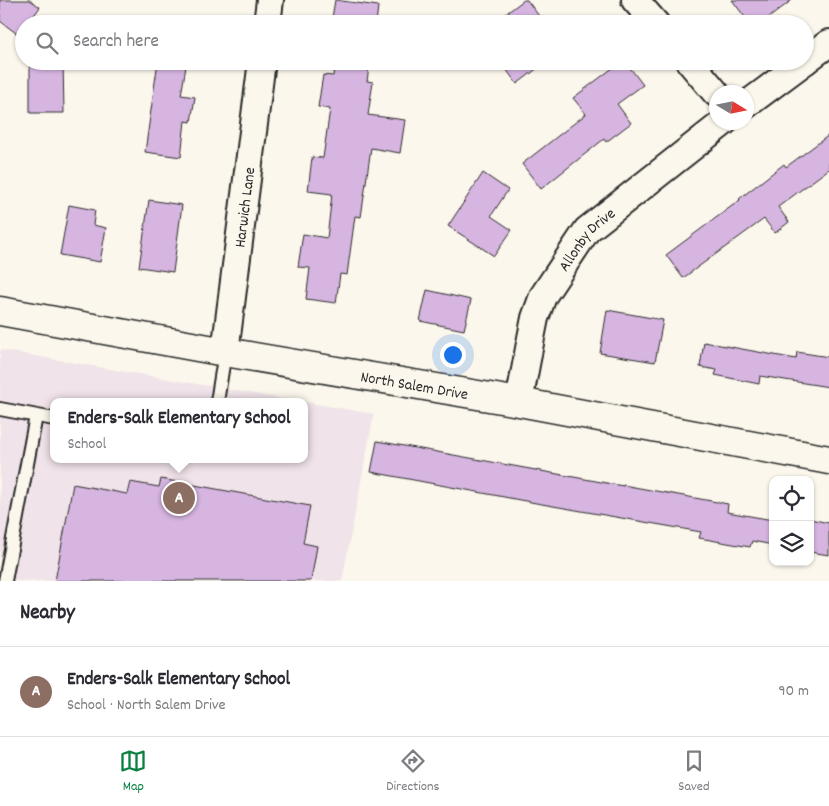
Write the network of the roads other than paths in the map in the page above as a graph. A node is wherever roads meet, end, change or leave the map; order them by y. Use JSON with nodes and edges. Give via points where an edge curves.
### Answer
{"nodes":[{"id":1,"x":270,"y":0,"type":"edge"},
{"id":2,"x":635,"y":0,"type":"edge"},
{"id":3,"x":268,"y":15,"type":"edge"},
{"id":4,"x":648,"y":15,"type":"edge"},
{"id":5,"x":829,"y":43,"type":"edge"},
{"id":6,"x":814,"y":54,"type":"edge"},
{"id":7,"x":261,"y":70,"type":"edge"},
{"id":8,"x":697,"y":70,"type":"edge"},
{"id":9,"x":793,"y":70,"type":"edge"},
{"id":10,"x":709,"y":85,"type":"edge"},
{"id":11,"x":754,"y":99,"type":"edge"},
{"id":12,"x":714,"y":130,"type":"edge"},
{"id":13,"x":0,"y":311,"type":"edge"},
{"id":14,"x":226,"y":352,"type":"junction"},
{"id":15,"x":218,"y":398,"type":"edge"},
{"id":16,"x":519,"y":402,"type":"junction"},
{"id":17,"x":0,"y":410,"type":"edge"},
{"id":18,"x":36,"y":416,"type":"junction"},
{"id":19,"x":50,"y":418,"type":"edge"},
{"id":20,"x":829,"y":460,"type":"edge"},
{"id":21,"x":5,"y":581,"type":"edge"}],
"edges":[{"from":1,"to":3,"type":"street"},
{"from":2,"to":4,"type":"street"},
{"from":5,"to":6,"type":"street"},
{"from":7,"to":14,"type":"street","name":"Harwich Lane"},
{"from":8,"to":10,"type":"street"},
{"from":9,"to":11,"type":"street"},
{"from":12,"to":16,"type":"street","name":"Allonby Drive","via":[[587,230],[543,296],[535,318]]},
{"from":13,"to":14,"type":"street","name":"North Salem Drive"},
{"from":14,"to":15,"type":"lane"},
{"from":14,"to":16,"type":"street","name":"North Salem Drive"},
{"from":16,"to":20,"type":"street","name":"North Salem Drive"},
{"from":17,"to":18,"type":"lane"},
{"from":18,"to":19,"type":"lane"},
{"from":18,"to":21,"type":"lane"}]}
